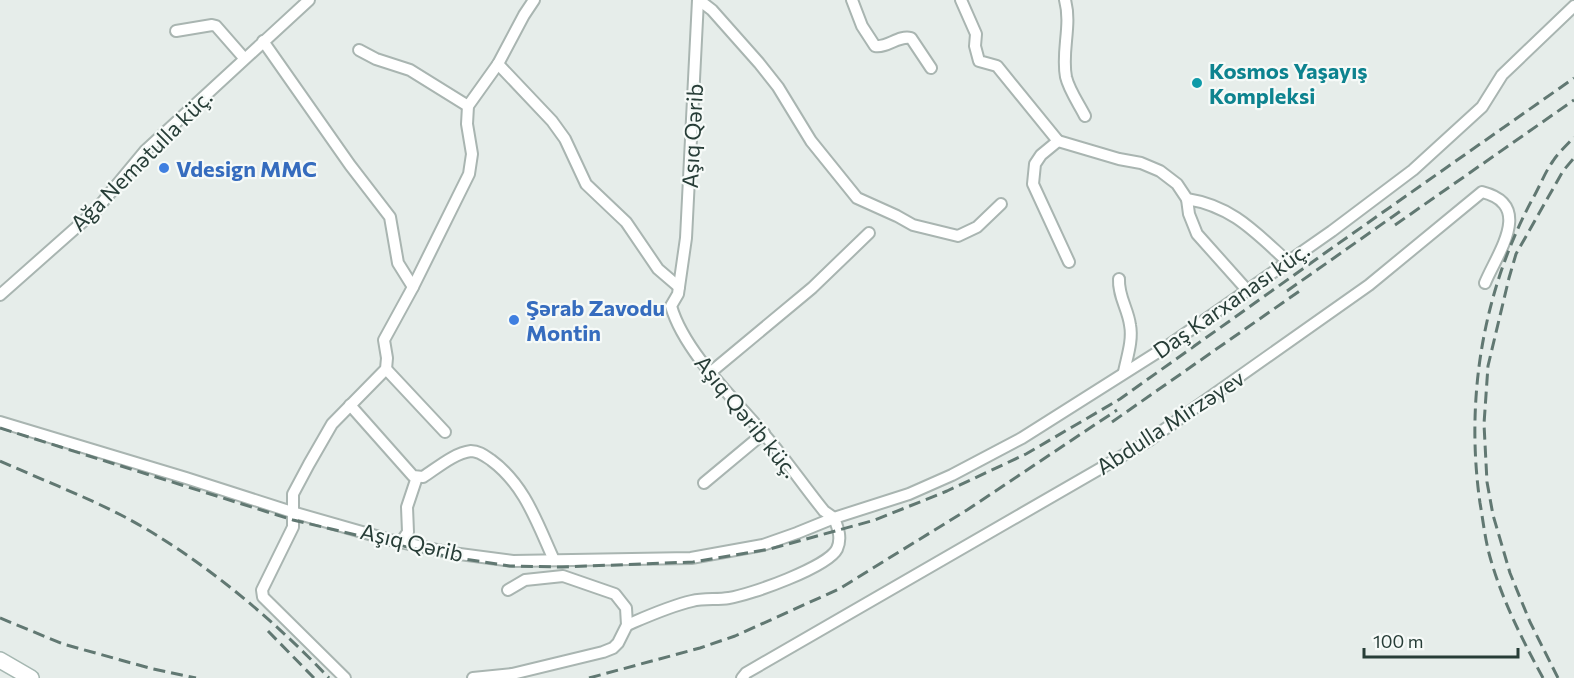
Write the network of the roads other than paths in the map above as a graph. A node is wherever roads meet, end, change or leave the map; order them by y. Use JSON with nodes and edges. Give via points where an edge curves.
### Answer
{"nodes":[{"id":1,"x":309,"y":0,"type":"edge"},
{"id":2,"x":534,"y":0,"type":"edge"},
{"id":3,"x":699,"y":0,"type":"edge"},
{"id":4,"x":852,"y":0,"type":"edge"},
{"id":5,"x":961,"y":0,"type":"edge"},
{"id":6,"x":1065,"y":0,"type":"edge"},
{"id":7,"x":1574,"y":6,"type":"edge"},
{"id":8,"x":176,"y":31,"type":"dead end"},
{"id":9,"x":263,"y":41,"type":"junction"},
{"id":10,"x":359,"y":50,"type":"dead end"},
{"id":11,"x":244,"y":58,"type":"junction"},
{"id":12,"x":498,"y":64,"type":"junction"},
{"id":13,"x":931,"y":68,"type":"dead end"},
{"id":14,"x":468,"y":106,"type":"junction"},
{"id":15,"x":1085,"y":116,"type":"dead end"},
{"id":16,"x":1058,"y":141,"type":"junction"},
{"id":17,"x":1187,"y":199,"type":"junction"},
{"id":18,"x":1002,"y":204,"type":"dead end"},
{"id":19,"x":869,"y":233,"type":"dead end"},
{"id":20,"x":1287,"y":261,"type":"junction"},
{"id":21,"x":1069,"y":262,"type":"dead end"},
{"id":22,"x":1119,"y":279,"type":"dead end"},
{"id":23,"x":1485,"y":283,"type":"dead end"},
{"id":24,"x":679,"y":287,"type":"junction"},
{"id":25,"x":413,"y":288,"type":"junction"},
{"id":26,"x":1247,"y":290,"type":"junction"},
{"id":27,"x":0,"y":295,"type":"edge"},
{"id":28,"x":671,"y":306,"type":"joint"},
{"id":29,"x":386,"y":369,"type":"junction"},
{"id":30,"x":711,"y":372,"type":"junction"},
{"id":31,"x":1124,"y":372,"type":"junction"},
{"id":32,"x":350,"y":405,"type":"junction"},
{"id":33,"x":0,"y":422,"type":"edge"},
{"id":34,"x":445,"y":432,"type":"dead end"},
{"id":35,"x":764,"y":434,"type":"junction"},
{"id":36,"x":417,"y":477,"type":"junction"},
{"id":37,"x":704,"y":483,"type":"dead end"},
{"id":38,"x":292,"y":512,"type":"junction"},
{"id":39,"x":834,"y":518,"type":"junction"},
{"id":40,"x":401,"y":542,"type":"junction"},
{"id":41,"x":554,"y":560,"type":"junction"},
{"id":42,"x":508,"y":590,"type":"dead end"},
{"id":43,"x":627,"y":625,"type":"junction"},
{"id":44,"x":0,"y":660,"type":"edge"},
{"id":45,"x":31,"y":678,"type":"edge"},
{"id":46,"x":345,"y":678,"type":"edge"},
{"id":47,"x":473,"y":678,"type":"edge"},
{"id":48,"x":742,"y":678,"type":"edge"}],
"edges":[{"from":1,"to":9,"type":"street","name":"Ağa Nemətulla küç."},
{"from":2,"to":12,"type":"street"},
{"from":3,"to":18,"type":"street","via":[[759,63],[811,141],[857,198],[913,225],[958,236],[977,227]]},
{"from":3,"to":24,"type":"street","name":"Aşıq Qərib","via":[[686,238]]},
{"from":4,"to":13,"type":"street","via":[[875,46],[911,38]]},
{"from":5,"to":16,"type":"street","via":[[976,34],[979,61],[997,66]]},
{"from":6,"to":15,"type":"street","via":[[1069,13],[1066,78]]},
{"from":7,"to":20,"type":"street","name":"Daş Karxanası küç.","via":[[1502,75],[1482,107],[1419,164]]},
{"from":8,"to":11,"type":"street","via":[[212,24]]},
{"from":9,"to":11,"type":"street","name":"Ağa Nemətulla küç."},
{"from":9,"to":25,"type":"street","via":[[390,217],[398,263]]},
{"from":10,"to":14,"type":"street","via":[[410,70]]},
{"from":11,"to":27,"type":"street","name":"Ağa Nemətulla küç.","via":[[139,157],[96,210]]},
{"from":12,"to":14,"type":"street"},
{"from":12,"to":24,"type":"street","via":[[552,121],[586,184],[636,233],[647,255]]},
{"from":14,"to":25,"type":"street","via":[[472,153],[469,174]]},
{"from":16,"to":17,"type":"street","via":[[1160,171],[1177,184]]},
{"from":16,"to":21,"type":"street","via":[[1035,164],[1033,184]]},
{"from":17,"to":20,"type":"street","via":[[1208,202],[1244,222]]},
{"from":17,"to":26,"type":"street","via":[[1197,234]]},
{"from":19,"to":30,"type":"street","via":[[812,288]]},
{"from":20,"to":26,"type":"street","name":"Daş Karxanası küç."},
{"from":22,"to":31,"type":"street","via":[[1131,335]]},
{"from":23,"to":48,"type":"street","name":"Abdulla Mirzəyev","via":[[1510,226],[1510,213],[1494,195],[1482,192],[1369,285],[1148,441]]},
{"from":24,"to":28,"type":"street","name":"Aşıq Qərib"},
{"from":25,"to":29,"type":"street","via":[[384,340]]},
{"from":26,"to":31,"type":"street","name":"Daş Karxanası küç."},
{"from":28,"to":30,"type":"street","name":"Aşıq Qərib küç.","via":[[683,335]]},
{"from":29,"to":32,"type":"street"},
{"from":29,"to":34,"type":"street"},
{"from":30,"to":35,"type":"street","name":"Aşıq Qərib küç."},
{"from":31,"to":39,"type":"street","name":"Daş Karxanası küç.","via":[[1022,438],[952,475],[909,494]]},
{"from":32,"to":36,"type":"street"},
{"from":32,"to":38,"type":"street","via":[[332,424],[309,464],[293,494]]},
{"from":33,"to":38,"type":"street","name":"Aşıq Qərib"},
{"from":35,"to":37,"type":"street"},
{"from":35,"to":39,"type":"street","name":"Aşıq Qərib küç.","via":[[824,512]]},
{"from":36,"to":40,"type":"street","via":[[407,507],[408,532]]},
{"from":36,"to":41,"type":"street","via":[[462,453],[483,454],[517,483]]},
{"from":38,"to":40,"type":"street","name":"Aşıq Qərib"},
{"from":38,"to":46,"type":"street","via":[[293,526],[262,590],[263,597]]},
{"from":39,"to":41,"type":"street","name":"Aşıq Qərib","via":[[763,545],[691,558]]},
{"from":39,"to":43,"type":"street","via":[[839,530],[837,548],[818,565],[743,595],[696,600]]},
{"from":40,"to":41,"type":"street","name":"Aşıq Qərib","via":[[513,561]]},
{"from":42,"to":43,"type":"street","via":[[525,580],[563,576],[615,594],[626,608]]},
{"from":43,"to":47,"type":"street","via":[[618,643],[603,652],[512,674]]},
{"from":44,"to":45,"type":"street"}]}
